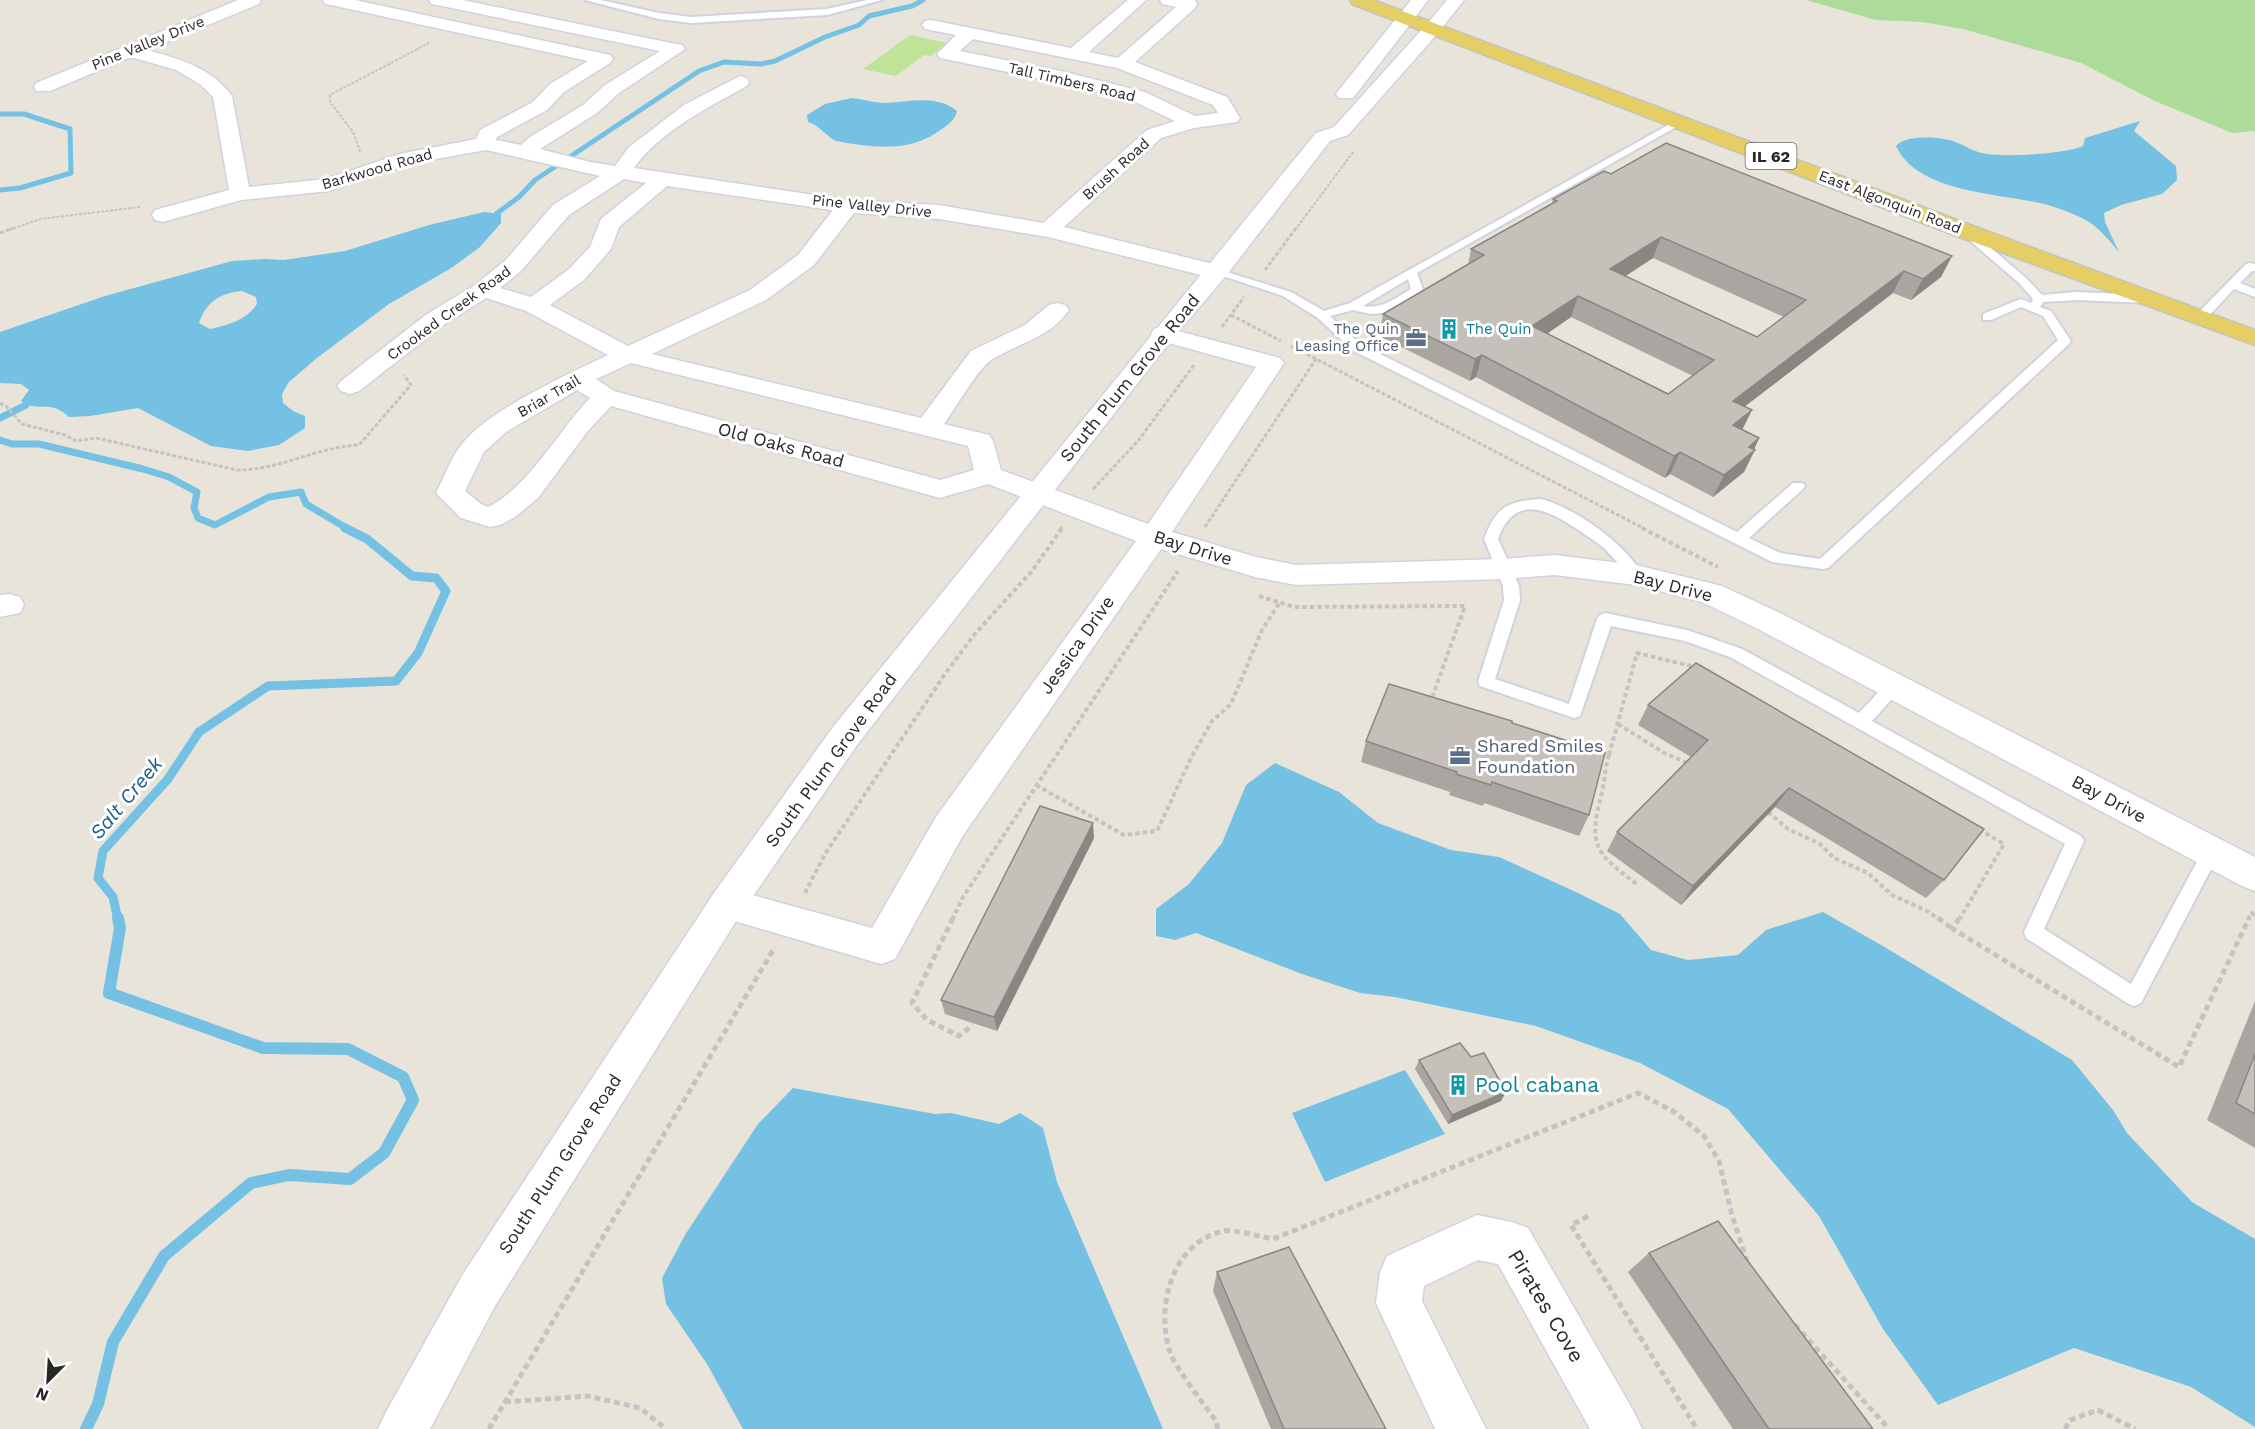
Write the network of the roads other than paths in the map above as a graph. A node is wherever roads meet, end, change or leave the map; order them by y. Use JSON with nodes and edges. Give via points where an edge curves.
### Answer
{"nodes":[{"id":1,"x":253,"y":0,"type":"edge"},
{"id":2,"x":331,"y":0,"type":"edge"},
{"id":3,"x":438,"y":0,"type":"edge"},
{"id":4,"x":589,"y":0,"type":"edge"},
{"id":5,"x":878,"y":0,"type":"edge"},
{"id":6,"x":1138,"y":0,"type":"edge"},
{"id":7,"x":1168,"y":0,"type":"edge"},
{"id":8,"x":1358,"y":0,"type":"edge"},
{"id":9,"x":1420,"y":0,"type":"edge"},
{"id":10,"x":1456,"y":0,"type":"edge"},
{"id":11,"x":1405,"y":19,"type":"junction"},
{"id":12,"x":931,"y":25,"type":"dead end"},
{"id":13,"x":1432,"y":29,"type":"junction"},
{"id":14,"x":968,"y":34,"type":"junction"},
{"id":15,"x":636,"y":41,"type":"junction"},
{"id":16,"x":129,"y":51,"type":"junction"},
{"id":17,"x":1074,"y":55,"type":"junction"},
{"id":18,"x":604,"y":59,"type":"junction"},
{"id":19,"x":1122,"y":64,"type":"junction"},
{"id":20,"x":740,"y":82,"type":"dead end"},
{"id":21,"x":43,"y":87,"type":"dead end"},
{"id":22,"x":1328,"y":121,"type":"junction"},
{"id":23,"x":1192,"y":122,"type":"junction"},
{"id":24,"x":1680,"y":122,"type":"junction"},
{"id":25,"x":486,"y":144,"type":"junction"},
{"id":26,"x":531,"y":153,"type":"junction"},
{"id":27,"x":621,"y":172,"type":"junction"},
{"id":28,"x":664,"y":178,"type":"junction"},
{"id":29,"x":240,"y":194,"type":"junction"},
{"id":30,"x":848,"y":206,"type":"junction"},
{"id":31,"x":163,"y":215,"type":"road end"},
{"id":32,"x":1048,"y":230,"type":"junction"},
{"id":33,"x":1965,"y":231,"type":"junction"},
{"id":34,"x":2255,"y":268,"type":"edge"},
{"id":35,"x":1217,"y":272,"type":"junction"},
{"id":36,"x":1411,"y":272,"type":"junction"},
{"id":37,"x":2232,"y":284,"type":"junction"},
{"id":38,"x":483,"y":290,"type":"junction"},
{"id":39,"x":2255,"y":293,"type":"edge"},
{"id":40,"x":2150,"y":299,"type":"junction"},
{"id":41,"x":2036,"y":303,"type":"junction"},
{"id":42,"x":534,"y":306,"type":"junction"},
{"id":43,"x":1354,"y":306,"type":"junction"},
{"id":44,"x":1057,"y":310,"type":"dead end"},
{"id":45,"x":1322,"y":315,"type":"junction"},
{"id":46,"x":1987,"y":318,"type":"dead end"},
{"id":47,"x":2200,"y":318,"type":"junction"},
{"id":48,"x":1163,"y":334,"type":"junction"},
{"id":49,"x":2255,"y":338,"type":"edge"},
{"id":50,"x":627,"y":355,"type":"junction"},
{"id":51,"x":577,"y":379,"type":"junction"},
{"id":52,"x":350,"y":386,"type":"dead end"},
{"id":53,"x":605,"y":396,"type":"junction"},
{"id":54,"x":927,"y":428,"type":"junction"},
{"id":55,"x":989,"y":475,"type":"junction"},
{"id":56,"x":1798,"y":486,"type":"dead end"},
{"id":57,"x":1038,"y":492,"type":"junction"},
{"id":58,"x":1154,"y":537,"type":"junction"},
{"id":59,"x":1738,"y":539,"type":"junction"},
{"id":60,"x":1502,"y":569,"type":"junction"},
{"id":61,"x":1636,"y":575,"type":"junction"},
{"id":62,"x":1894,"y":686,"type":"junction"},
{"id":63,"x":1862,"y":721,"type":"junction"},
{"id":64,"x":2211,"y":852,"type":"junction"},
{"id":65,"x":2255,"y":875,"type":"edge"},
{"id":66,"x":727,"y":904,"type":"junction"},
{"id":67,"x":404,"y":1429,"type":"edge"},
{"id":68,"x":1461,"y":1429,"type":"edge"},
{"id":69,"x":1617,"y":1429,"type":"edge"}],
"edges":[{"from":1,"to":16,"type":"street","name":"Pine Valley Drive"},
{"from":2,"to":18,"type":"street"},
{"from":3,"to":15,"type":"street"},
{"from":4,"to":5,"type":"lane","via":[[691,20],[827,12]]},
{"from":6,"to":17,"type":"street"},
{"from":7,"to":19,"type":"street","via":[[1189,4]]},
{"from":8,"to":11,"type":"main road","name":"East Algonquin Road","number":"IL 62"},
{"from":9,"to":11,"type":"street","name":"South Plum Grove Road"},
{"from":10,"to":13,"type":"street","name":"South Plum Grove Road"},
{"from":11,"to":13,"type":"main road","name":"East Algonquin Road","number":"IL 62"},
{"from":11,"to":22,"type":"street","name":"South Plum Grove Road"},
{"from":12,"to":14,"type":"street","name":"Tall Timbers Road"},
{"from":13,"to":22,"type":"street","name":"South Plum Grove Road","via":[[1341,131]]},
{"from":13,"to":24,"type":"main road","name":"East Algonquin Road","number":"IL 62"},
{"from":14,"to":17,"type":"street","name":"Tall Timbers Road"},
{"from":14,"to":23,"type":"street","name":"Tall Timbers Road","via":[[946,54],[1138,96]]},
{"from":15,"to":18,"type":"street"},
{"from":15,"to":26,"type":"street","via":[[676,49],[537,141]]},
{"from":16,"to":21,"type":"street","name":"Pine Valley Drive"},
{"from":16,"to":29,"type":"street","via":[[183,66],[208,81],[222,96]]},
{"from":17,"to":19,"type":"street","name":"Tall Timbers Road"},
{"from":18,"to":25,"type":"street","via":[[557,88],[540,106],[487,134]]},
{"from":19,"to":23,"type":"street","name":"Tall Timbers Road","via":[[1220,101],[1230,118]]},
{"from":20,"to":27,"type":"street","name":"Crooked Creek Road","via":[[691,109],[636,151]]},
{"from":22,"to":35,"type":"street","name":"South Plum Grove Road"},
{"from":23,"to":32,"type":"street","name":"Brush Road","via":[[1154,134]]},
{"from":24,"to":33,"type":"main road","name":"East Algonquin Road","number":"IL 62"},
{"from":24,"to":36,"type":"lane"},
{"from":25,"to":26,"type":"street","name":"Pine Valley Drive"},
{"from":25,"to":29,"type":"street","name":"Barkwood Road","via":[[442,150],[329,185]]},
{"from":26,"to":27,"type":"street","name":"Pine Valley Drive"},
{"from":27,"to":28,"type":"street","name":"Pine Valley Drive"},
{"from":27,"to":38,"type":"street","name":"Crooked Creek Road","via":[[561,210],[513,266]]},
{"from":28,"to":30,"type":"street","name":"Pine Valley Drive"},
{"from":28,"to":42,"type":"street","via":[[609,224],[600,249],[576,275]]},
{"from":29,"to":31,"type":"street","name":"Barkwood Road"},
{"from":30,"to":32,"type":"street","name":"Pine Valley Drive","via":[[939,212]]},
{"from":30,"to":50,"type":"street","name":"Briar Trail","via":[[806,260],[758,295]]},
{"from":32,"to":35,"type":"street","name":"Pine Valley Drive"},
{"from":33,"to":40,"type":"main road","name":"East Algonquin Road","number":"IL 62"},
{"from":33,"to":41,"type":"lane","via":[[2023,280]]},
{"from":34,"to":37,"type":"lane","via":[[2250,266]]},
{"from":35,"to":45,"type":"lane","via":[[1287,294]]},
{"from":35,"to":48,"type":"street","name":"South Plum Grove Road"},
{"from":36,"to":43,"type":"lane"},
{"from":36,"to":43,"type":"lane","via":[[1417,290],[1379,312],[1365,312]]},
{"from":37,"to":39,"type":"lane"},
{"from":37,"to":47,"type":"lane"},
{"from":38,"to":42,"type":"street"},
{"from":38,"to":52,"type":"street","name":"Crooked Creek Road","via":[[436,319]]},
{"from":40,"to":41,"type":"lane","via":[[2076,296]]},
{"from":40,"to":47,"type":"main road","name":"East Algonquin Road","number":"IL 62"},
{"from":41,"to":46,"type":"lane","via":[[2021,303]]},
{"from":41,"to":59,"type":"lane","via":[[2065,341],[1823,564],[1777,558]]},
{"from":42,"to":50,"type":"street"},
{"from":43,"to":45,"type":"lane"},
{"from":44,"to":54,"type":"street","via":[[1034,330],[980,356]]},
{"from":45,"to":59,"type":"lane","via":[[1356,347]]},
{"from":47,"to":49,"type":"main road","name":"East Algonquin Road","number":"IL 62"},
{"from":48,"to":57,"type":"street","name":"South Plum Grove Road"},
{"from":48,"to":58,"type":"street","name":"Jessica Drive","via":[[1271,363]]},
{"from":50,"to":51,"type":"street","name":"Briar Trail"},
{"from":50,"to":54,"type":"street"},
{"from":51,"to":53,"type":"street","name":"Old Oaks Road"},
{"from":51,"to":53,"type":"street","name":"Briar Trail","via":[[497,426],[473,448],[450,493],[471,511],[490,518],[503,512],[542,478],[574,431]]},
{"from":53,"to":55,"type":"street","name":"Old Oaks Road","via":[[940,489]]},
{"from":54,"to":55,"type":"street","via":[[981,441]]},
{"from":55,"to":57,"type":"street"},
{"from":56,"to":59,"type":"lane"},
{"from":57,"to":58,"type":"street","name":"Bay Drive"},
{"from":57,"to":66,"type":"street","name":"South Plum Grove Road","via":[[845,736]]},
{"from":58,"to":60,"type":"street","name":"Bay Drive","via":[[1185,564],[1256,567],[1296,575]]},
{"from":58,"to":66,"type":"street","name":"Jessica Drive","via":[[949,827],[881,947]]},
{"from":60,"to":61,"type":"street","name":"Bay Drive","via":[[1555,565]]},
{"from":60,"to":61,"type":"lane","via":[[1491,539],[1498,520],[1519,505],[1541,504],[1566,515],[1611,546]]},
{"from":60,"to":63,"type":"lane","via":[[1512,586],[1512,600],[1486,682],[1574,712],[1605,620],[1687,636],[1736,653]]},
{"from":61,"to":62,"type":"street","name":"Bay Drive","via":[[1711,594]]},
{"from":62,"to":63,"type":"lane"},
{"from":62,"to":64,"type":"street","name":"Bay Drive"},
{"from":63,"to":64,"type":"lane","via":[[2076,841],[2033,932],[2134,997]]},
{"from":64,"to":65,"type":"street","name":"Bay Drive"},
{"from":66,"to":67,"type":"street","name":"South Plum Grove Road","via":[[478,1290]]},
{"from":68,"to":69,"type":"street","name":"Pirates Cove","via":[[1399,1303],[1403,1272],[1477,1237],[1512,1244]]}]}
